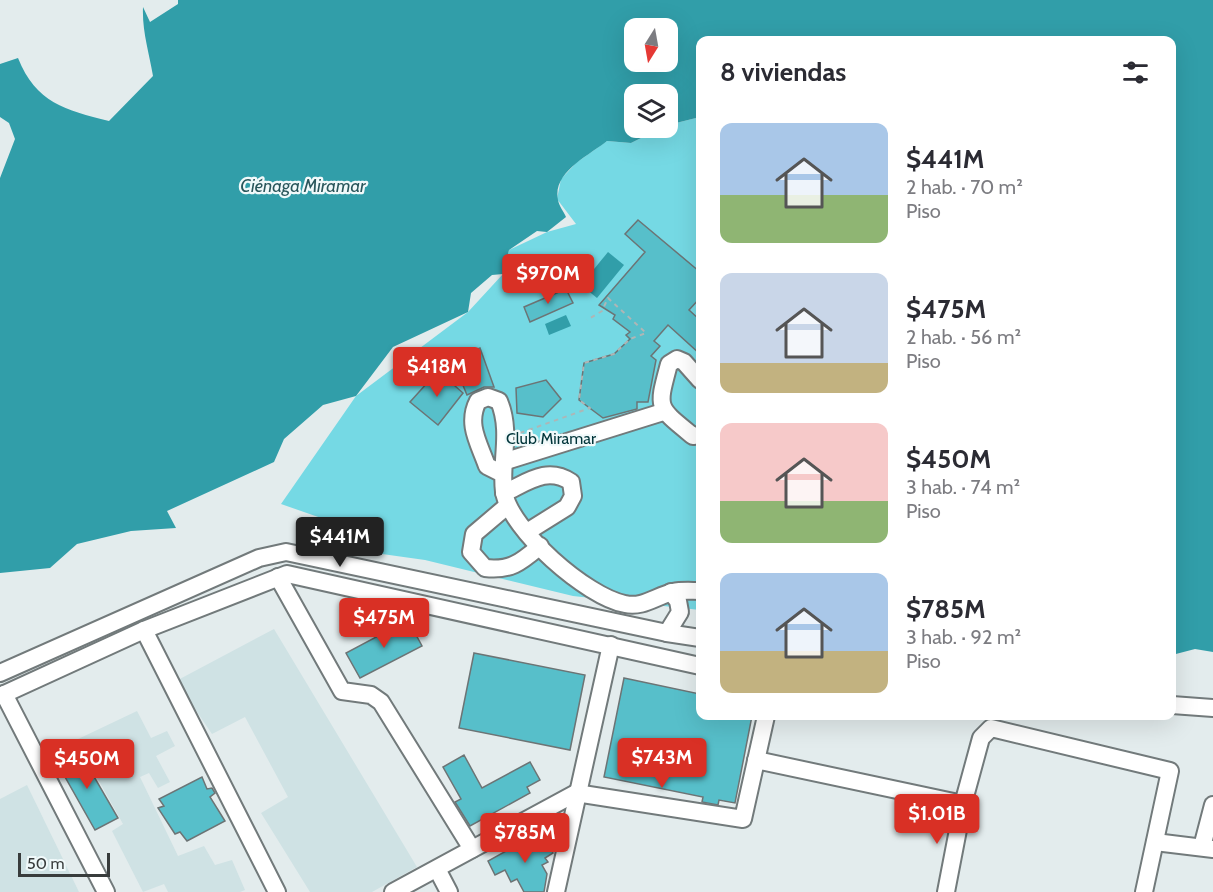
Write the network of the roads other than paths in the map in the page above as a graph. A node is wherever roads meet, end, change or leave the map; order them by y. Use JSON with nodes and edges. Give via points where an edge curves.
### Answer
{"nodes":[{"id":1,"x":696,"y":376,"type":"edge"},
{"id":2,"x":663,"y":412,"type":"junction"},
{"id":3,"x":696,"y":436,"type":"edge"},
{"id":4,"x":506,"y":499,"type":"junction"},
{"id":5,"x":527,"y":532,"type":"junction"},
{"id":6,"x":540,"y":546,"type":"junction"},
{"id":7,"x":278,"y":577,"type":"junction"},
{"id":8,"x":696,"y":591,"type":"edge"},
{"id":9,"x":671,"y":592,"type":"junction"},
{"id":10,"x":144,"y":630,"type":"junction"},
{"id":11,"x":667,"y":633,"type":"junction"},
{"id":12,"x":696,"y":636,"type":"edge"},
{"id":13,"x":611,"y":645,"type":"junction"},
{"id":14,"x":696,"y":665,"type":"edge"},
{"id":15,"x":0,"y":673,"type":"edge"},
{"id":16,"x":2,"y":695,"type":"edge"},
{"id":17,"x":1176,"y":705,"type":"edge"},
{"id":18,"x":1213,"y":708,"type":"edge"},
{"id":19,"x":765,"y":720,"type":"edge"},
{"id":20,"x":756,"y":760,"type":"junction"},
{"id":21,"x":576,"y":793,"type":"junction"},
{"id":22,"x":963,"y":804,"type":"junction"},
{"id":23,"x":1213,"y":805,"type":"edge"},
{"id":24,"x":1155,"y":842,"type":"junction"},
{"id":25,"x":1208,"y":848,"type":"edge"},
{"id":26,"x":472,"y":849,"type":"junction"},
{"id":27,"x":437,"y":869,"type":"junction"},
{"id":28,"x":106,"y":892,"type":"edge"},
{"id":29,"x":277,"y":892,"type":"edge"},
{"id":30,"x":393,"y":892,"type":"edge"},
{"id":31,"x":449,"y":892,"type":"edge"},
{"id":32,"x":556,"y":892,"type":"edge"},
{"id":33,"x":946,"y":892,"type":"edge"},
{"id":34,"x":1144,"y":892,"type":"edge"}],
"edges":[{"from":1,"to":2,"type":"street","via":[[684,362],[676,359],[669,364],[660,399]]},
{"from":2,"to":3,"type":"street"},
{"from":2,"to":4,"type":"street","via":[[504,467]]},
{"from":4,"to":5,"type":"street"},
{"from":4,"to":5,"type":"street","via":[[548,474],[571,482],[573,496],[567,507]]},
{"from":4,"to":6,"type":"street","via":[[474,534],[471,552],[485,568],[502,570],[518,565]]},
{"from":5,"to":6,"type":"street"},
{"from":6,"to":9,"type":"street","via":[[583,585],[625,604],[643,604]]},
{"from":7,"to":10,"type":"street"},
{"from":7,"to":13,"type":"street","via":[[287,574]]},
{"from":7,"to":26,"type":"street","via":[[342,691],[371,695],[381,702]]},
{"from":8,"to":9,"type":"street"},
{"from":9,"to":11,"type":"street","via":[[680,612]]},
{"from":10,"to":16,"type":"street"},
{"from":10,"to":29,"type":"street"},
{"from":11,"to":12,"type":"street"},
{"from":11,"to":15,"type":"street","via":[[286,552],[259,558]]},
{"from":13,"to":14,"type":"street"},
{"from":13,"to":21,"type":"street"},
{"from":16,"to":28,"type":"street"},
{"from":17,"to":18,"type":"street"},
{"from":19,"to":20,"type":"street"},
{"from":20,"to":21,"type":"street","via":[[743,819]]},
{"from":20,"to":22,"type":"street"},
{"from":21,"to":26,"type":"street"},
{"from":21,"to":32,"type":"street"},
{"from":22,"to":24,"type":"street","via":[[981,738],[991,728],[1170,771]]},
{"from":22,"to":33,"type":"street"},
{"from":23,"to":25,"type":"street"},
{"from":24,"to":25,"type":"street"},
{"from":24,"to":34,"type":"street"},
{"from":26,"to":27,"type":"street"},
{"from":27,"to":30,"type":"street"},
{"from":27,"to":31,"type":"street"}]}
